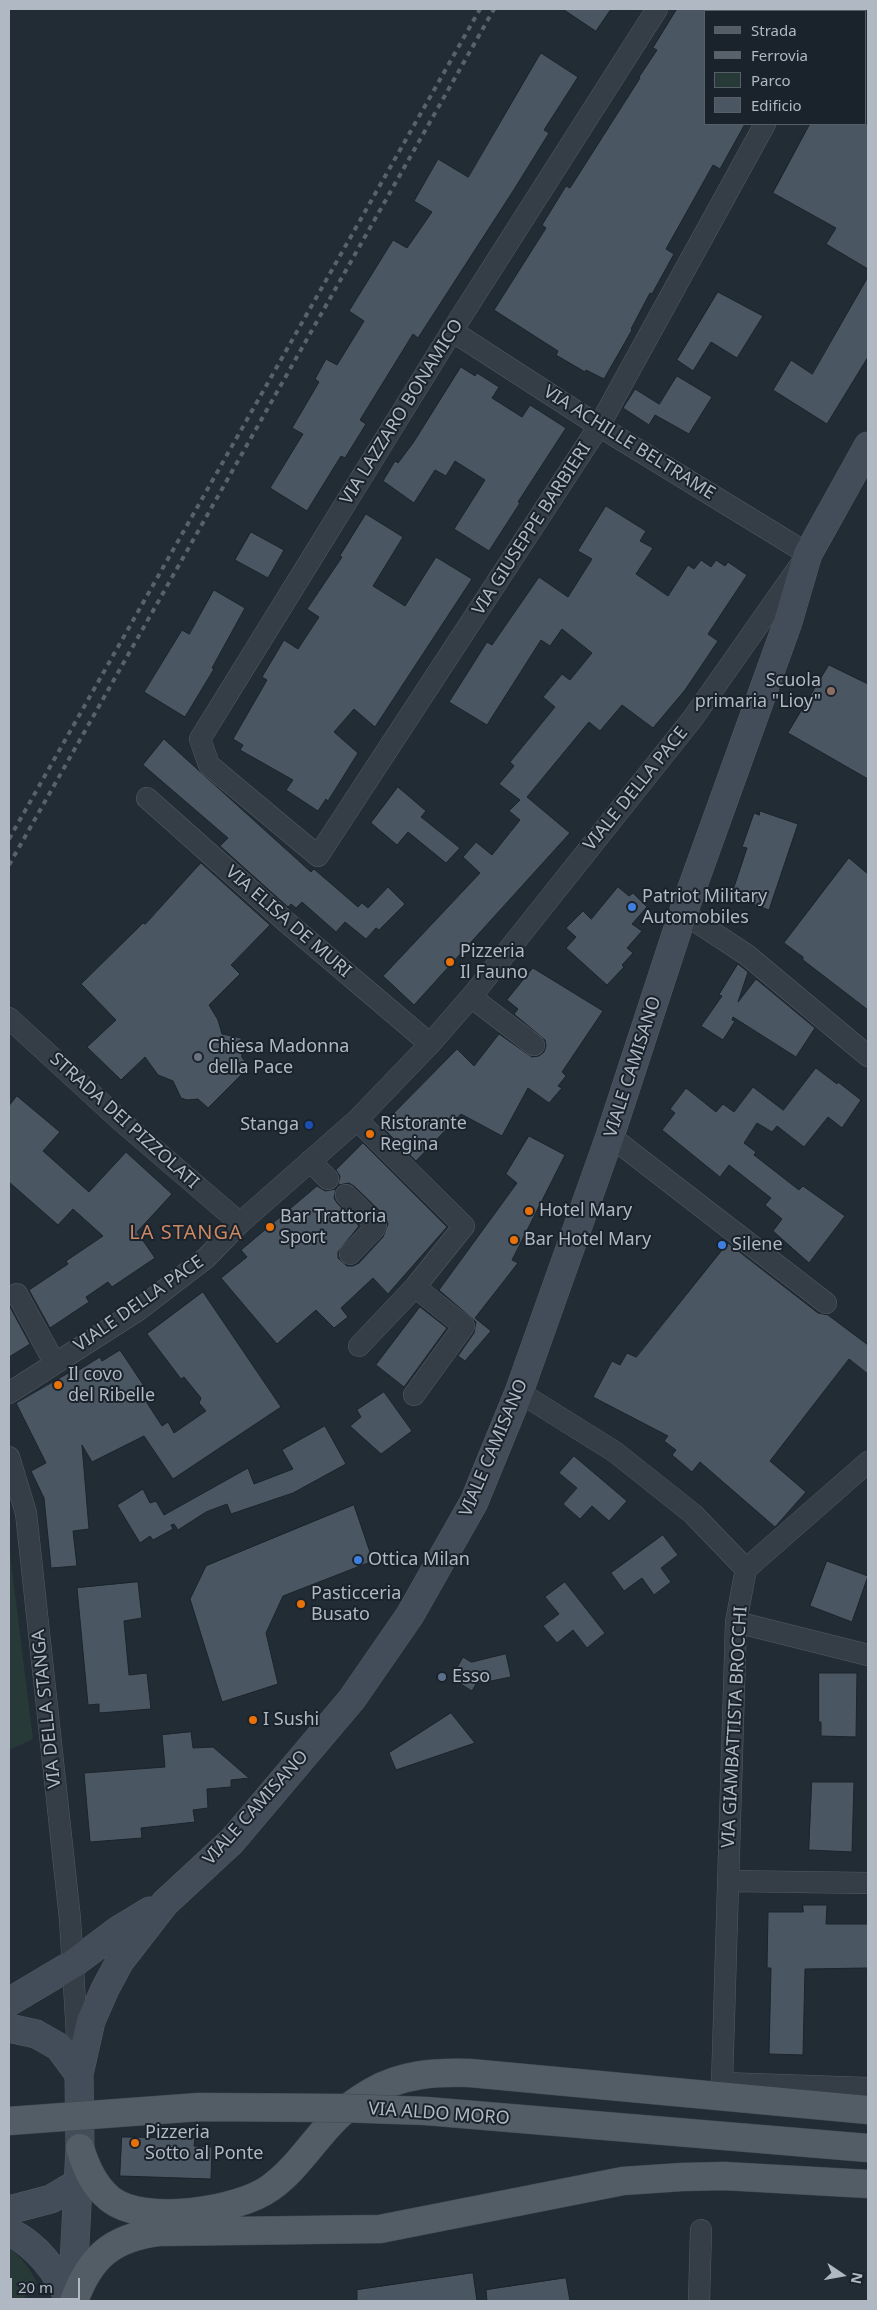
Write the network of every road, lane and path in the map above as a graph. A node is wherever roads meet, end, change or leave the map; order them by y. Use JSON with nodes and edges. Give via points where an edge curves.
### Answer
{"nodes":[{"id":1,"x":657,"y":9,"type":"edge"},
{"id":2,"x":764,"y":125,"type":"edge"},
{"id":3,"x":452,"y":331,"type":"junction"},
{"id":4,"x":599,"y":426,"type":"junction"},
{"id":5,"x":868,"y":446,"type":"edge"},
{"id":6,"x":808,"y":554,"type":"junction"},
{"id":7,"x":147,"y":798,"type":"dead end"},
{"id":8,"x":259,"y":808,"type":"joint"},
{"id":9,"x":683,"y":913,"type":"junction"},
{"id":10,"x":471,"y":997,"type":"junction"},
{"id":11,"x":9,"y":1018,"type":"edge"},
{"id":12,"x":430,"y":1044,"type":"junction"},
{"id":13,"x":534,"y":1045,"type":"dead end"},
{"id":14,"x":868,"y":1056,"type":"edge"},
{"id":15,"x":357,"y":1120,"type":"junction"},
{"id":16,"x":610,"y":1136,"type":"junction"},
{"id":17,"x":310,"y":1161,"type":"junction"},
{"id":18,"x":328,"y":1179,"type":"dead end"},
{"id":19,"x":346,"y":1195,"type":"dead end"},
{"id":20,"x":240,"y":1223,"type":"junction"},
{"id":21,"x":350,"y":1254,"type":"dead end"},
{"id":22,"x":415,"y":1287,"type":"junction"},
{"id":23,"x":17,"y":1294,"type":"dead end"},
{"id":24,"x":826,"y":1303,"type":"dead end"},
{"id":25,"x":359,"y":1346,"type":"dead end"},
{"id":26,"x":54,"y":1362,"type":"junction"},
{"id":27,"x":519,"y":1392,"type":"junction"},
{"id":28,"x":9,"y":1393,"type":"edge"},
{"id":29,"x":414,"y":1395,"type":"dead end"},
{"id":30,"x":9,"y":1457,"type":"edge"},
{"id":31,"x":868,"y":1462,"type":"edge"},
{"id":32,"x":746,"y":1569,"type":"junction"},
{"id":33,"x":736,"y":1622,"type":"junction"},
{"id":34,"x":868,"y":1655,"type":"edge"},
{"id":35,"x":728,"y":1881,"type":"junction"},
{"id":36,"x":868,"y":1883,"type":"edge"},
{"id":37,"x":165,"y":1903,"type":"junction"},
{"id":38,"x":73,"y":1964,"type":"junction"},
{"id":39,"x":9,"y":2002,"type":"edge"},
{"id":40,"x":9,"y":2028,"type":"edge"},
{"id":41,"x":79,"y":2074,"type":"junction"},
{"id":42,"x":868,"y":2088,"type":"edge"},
{"id":43,"x":868,"y":2110,"type":"edge"},
{"id":44,"x":9,"y":2121,"type":"edge"},
{"id":45,"x":80,"y":2148,"type":"junction"},
{"id":46,"x":868,"y":2148,"type":"edge"},
{"id":47,"x":78,"y":2183,"type":"junction"},
{"id":48,"x":868,"y":2184,"type":"edge"},
{"id":49,"x":271,"y":2187,"type":"junction"},
{"id":50,"x":9,"y":2210,"type":"edge"},
{"id":51,"x":308,"y":2229,"type":"junction"},
{"id":52,"x":700,"y":2230,"type":"dead end"},
{"id":53,"x":9,"y":2232,"type":"edge"},
{"id":54,"x":71,"y":2301,"type":"edge"},
{"id":55,"x":699,"y":2301,"type":"edge"}],
"edges":[{"from":1,"to":3,"type":"street","name":"VIA LAZZARO BONAMICO"},
{"from":2,"to":4,"type":"street","name":"VIA GIUSEPPE BARBIERI"},
{"from":3,"to":4,"type":"street","name":"VIA ACHILLE BELTRAME"},
{"from":3,"to":8,"type":"street","name":"VIA LAZZARO BONAMICO","via":[[200,739],[209,764]]},
{"from":4,"to":6,"type":"street","name":"VIA ACHILLE BELTRAME"},
{"from":4,"to":8,"type":"street","name":"VIA GIUSEPPE BARBIERI","via":[[318,856]]},
{"from":5,"to":6,"type":"main road","name":"VIALE DELLA PACE"},
{"from":6,"to":9,"type":"main road","name":"VIALE CAMISANO","via":[[788,622]]},
{"from":6,"to":10,"type":"street","name":"VIALE DELLA PACE","via":[[693,718]]},
{"from":7,"to":12,"type":"street","name":"VIA ELISA DE MURI"},
{"from":9,"to":14,"type":"street","via":[[747,955]]},
{"from":9,"to":16,"type":"main road","name":"VIALE CAMISANO"},
{"from":10,"to":12,"type":"street","name":"VIALE DELLA PACE"},
{"from":10,"to":13,"type":"street"},
{"from":11,"to":20,"type":"street","name":"STRADA DEI PIZZOLATI","via":[[120,1120]]},
{"from":12,"to":15,"type":"street","name":"VIALE DELLA PACE"},
{"from":15,"to":17,"type":"street","name":"VIALE DELLA PACE"},
{"from":15,"to":22,"type":"street","via":[[464,1226]]},
{"from":16,"to":24,"type":"street"},
{"from":16,"to":27,"type":"main road","name":"VIALE CAMISANO"},
{"from":17,"to":18,"type":"street"},
{"from":17,"to":20,"type":"street","name":"VIALE DELLA PACE"},
{"from":19,"to":21,"type":"street","via":[[376,1225]]},
{"from":20,"to":26,"type":"street","name":"VIALE DELLA PACE","via":[[206,1258],[152,1299]]},
{"from":22,"to":25,"type":"street"},
{"from":22,"to":29,"type":"street","via":[[464,1326]]},
{"from":23,"to":26,"type":"street","name":"VIALE DELLA PACE"},
{"from":26,"to":28,"type":"street","name":"VIALE DELLA PACE"},
{"from":27,"to":32,"type":"street","via":[[615,1452],[693,1514]]},
{"from":27,"to":37,"type":"main road","name":"VIALE CAMISANO","via":[[474,1502],[410,1615],[352,1699],[232,1840]]},
{"from":30,"to":38,"type":"street","name":"VIA DELLA STANGA","via":[[26,1513]]},
{"from":31,"to":32,"type":"street"},
{"from":32,"to":33,"type":"street","name":"VIA GIAMBATTISTA BROCCHI"},
{"from":33,"to":34,"type":"street"},
{"from":33,"to":35,"type":"street","name":"VIA GIAMBATTISTA BROCCHI"},
{"from":35,"to":36,"type":"street"},
{"from":35,"to":42,"type":"street","name":"VIA GIAMBATTISTA BROCCHI","via":[[722,2084]]},
{"from":37,"to":38,"type":"main road","name":"VIALE CAMISANO"},
{"from":37,"to":41,"type":"main road","name":"VIALE CAMISANO","via":[[120,1961],[105,1989],[91,2021]]},
{"from":38,"to":39,"type":"main road","name":"VIALE CAMISANO"},
{"from":38,"to":41,"type":"street","name":"VIA DELLA STANGA"},
{"from":40,"to":41,"type":"main road","via":[[36,2034],[59,2047]]},
{"from":41,"to":45,"type":"main road","name":"VIALE CAMISANO"},
{"from":43,"to":49,"type":"main road","via":[[470,2073],[424,2074],[392,2082],[354,2103]]},
{"from":44,"to":46,"type":"main road","name":"VIA ALDO MORO","bridge":true,"via":[[198,2107],[340,2108],[426,2111]]},
{"from":45,"to":47,"type":"main road","name":"VIALE CAMISANO"},
{"from":45,"to":49,"type":"main road","via":[[88,2173],[104,2193],[121,2205],[147,2212],[171,2213],[219,2207],[258,2196]]},
{"from":47,"to":50,"type":"main road","via":[[51,2199]]},
{"from":47,"to":54,"type":"main road","name":"VIALE CAMISANO"},
{"from":48,"to":51,"type":"main road","via":[[724,2176],[623,2181],[380,2229]]},
{"from":49,"to":51,"type":"main road","via":[[265,2203],[269,2210],[287,2224]]},
{"from":51,"to":54,"type":"main road","via":[[136,2235],[99,2256]]},
{"from":52,"to":55,"type":"street"},
{"from":53,"to":54,"type":"main road","via":[[36,2250]]}]}
